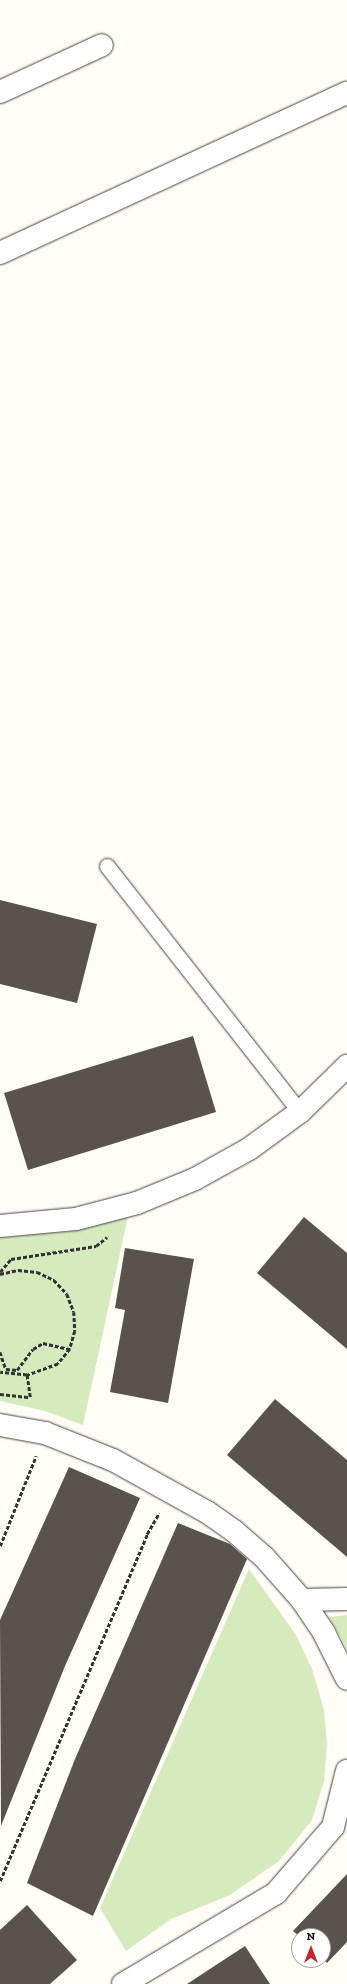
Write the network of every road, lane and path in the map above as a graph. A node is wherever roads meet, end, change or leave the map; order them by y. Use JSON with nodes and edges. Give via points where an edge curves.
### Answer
{"nodes":[{"id":1,"x":102,"y":45,"type":"dead end"},
{"id":2,"x":0,"y":92,"type":"edge"},
{"id":3,"x":347,"y":93,"type":"edge"},
{"id":4,"x":338,"y":107,"type":"edge"},
{"id":5,"x":0,"y":253,"type":"edge"},
{"id":6,"x":107,"y":866,"type":"dead end"},
{"id":7,"x":347,"y":1066,"type":"edge"},
{"id":8,"x":300,"y":1112,"type":"junction"},
{"id":9,"x":0,"y":1226,"type":"edge"},
{"id":10,"x":0,"y":1274,"type":"edge"},
{"id":11,"x":70,"y":1349,"type":"junction"},
{"id":12,"x":0,"y":1352,"type":"edge"},
{"id":13,"x":0,"y":1372,"type":"edge"},
{"id":14,"x":28,"y":1375,"type":"junction"},
{"id":15,"x":0,"y":1394,"type":"edge"},
{"id":16,"x":0,"y":1425,"type":"edge"},
{"id":17,"x":45,"y":1433,"type":"junction"},
{"id":18,"x":171,"y":1492,"type":"junction"},
{"id":19,"x":0,"y":1546,"type":"edge"},
{"id":20,"x":347,"y":1599,"type":"edge"},
{"id":21,"x":302,"y":1600,"type":"junction"},
{"id":22,"x":347,"y":1679,"type":"edge"},
{"id":23,"x":347,"y":1771,"type":"edge"},
{"id":24,"x":0,"y":1881,"type":"edge"},
{"id":25,"x":123,"y":1984,"type":"edge"}],
"edges":[{"from":1,"to":2,"type":"street"},
{"from":3,"to":4,"type":"street"},
{"from":4,"to":5,"type":"street"},
{"from":6,"to":8,"type":"lane"},
{"from":7,"to":8,"type":"street"},
{"from":8,"to":9,"type":"street","via":[[249,1149],[195,1179],[137,1203],[76,1219]]},
{"from":10,"to":11,"type":"path","via":[[18,1270],[37,1272],[54,1280],[67,1294],[74,1312],[75,1331]]},
{"from":11,"to":12,"type":"path","via":[[43,1343],[33,1349],[18,1370],[6,1369]]},
{"from":11,"to":14,"type":"path","via":[[58,1364]]},
{"from":13,"to":14,"type":"path"},
{"from":14,"to":15,"type":"path","via":[[30,1397]]},
{"from":16,"to":17,"type":"street"},
{"from":17,"to":18,"type":"street","via":[[113,1460]]},
{"from":17,"to":19,"type":"path"},
{"from":18,"to":21,"type":"street","via":[[234,1530],[264,1557]]},
{"from":18,"to":24,"type":"path","via":[[147,1534]]},
{"from":20,"to":21,"type":"street"},
{"from":21,"to":22,"type":"street","via":[[324,1632]]},
{"from":23,"to":25,"type":"street","via":[[333,1827],[276,1894]]}]}
